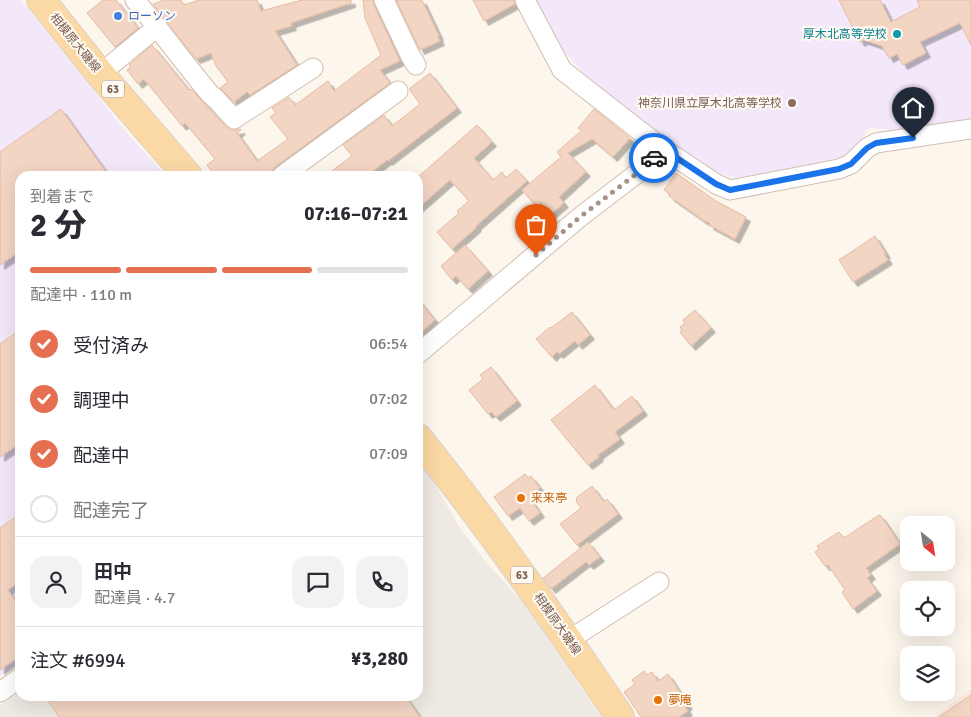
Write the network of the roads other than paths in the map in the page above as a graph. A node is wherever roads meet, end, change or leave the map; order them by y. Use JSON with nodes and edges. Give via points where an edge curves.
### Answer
{"nodes":[{"id":1,"x":41,"y":0,"type":"edge"},
{"id":2,"x":136,"y":0,"type":"edge"},
{"id":3,"x":384,"y":0,"type":"edge"},
{"id":4,"x":525,"y":0,"type":"edge"},
{"id":5,"x":157,"y":27,"type":"junction"},
{"id":6,"x":416,"y":66,"type":"dead end"},
{"id":7,"x":313,"y":68,"type":"dead end"},
{"id":8,"x":100,"y":74,"type":"junction"},
{"id":9,"x":398,"y":91,"type":"dead end"},
{"id":10,"x":971,"y":129,"type":"edge"},
{"id":11,"x":662,"y":148,"type":"junction"},
{"id":12,"x":184,"y":171,"type":"edge"},
{"id":13,"x":289,"y":171,"type":"edge"},
{"id":14,"x":423,"y":350,"type":"edge"},
{"id":15,"x":423,"y":444,"type":"edge"},
{"id":16,"x":659,"y":582,"type":"dead end"},
{"id":17,"x":568,"y":640,"type":"junction"},
{"id":18,"x":15,"y":682,"type":"edge"},
{"id":19,"x":0,"y":692,"type":"edge"},
{"id":20,"x":620,"y":717,"type":"edge"}],
"edges":[{"from":1,"to":8,"type":"main road","name":"相模原大磯線","number":"63"},
{"from":2,"to":5,"type":"street"},
{"from":3,"to":6,"type":"street"},
{"from":4,"to":11,"type":"street","via":[[562,70]]},
{"from":5,"to":7,"type":"street","via":[[210,94],[234,118]]},
{"from":5,"to":8,"type":"street"},
{"from":8,"to":12,"type":"main road","name":"相模原大磯線","number":"63"},
{"from":9,"to":13,"type":"street"},
{"from":10,"to":11,"type":"street","via":[[876,143],[851,164],[839,169],[730,190]]},
{"from":11,"to":14,"type":"street","via":[[648,165],[580,217]]},
{"from":15,"to":17,"type":"main road","name":"相模原大磯線","number":"63","via":[[490,530]]},
{"from":16,"to":17,"type":"street"},
{"from":17,"to":20,"type":"main road","name":"相模原大磯線","number":"63"},
{"from":18,"to":19,"type":"street"}]}
